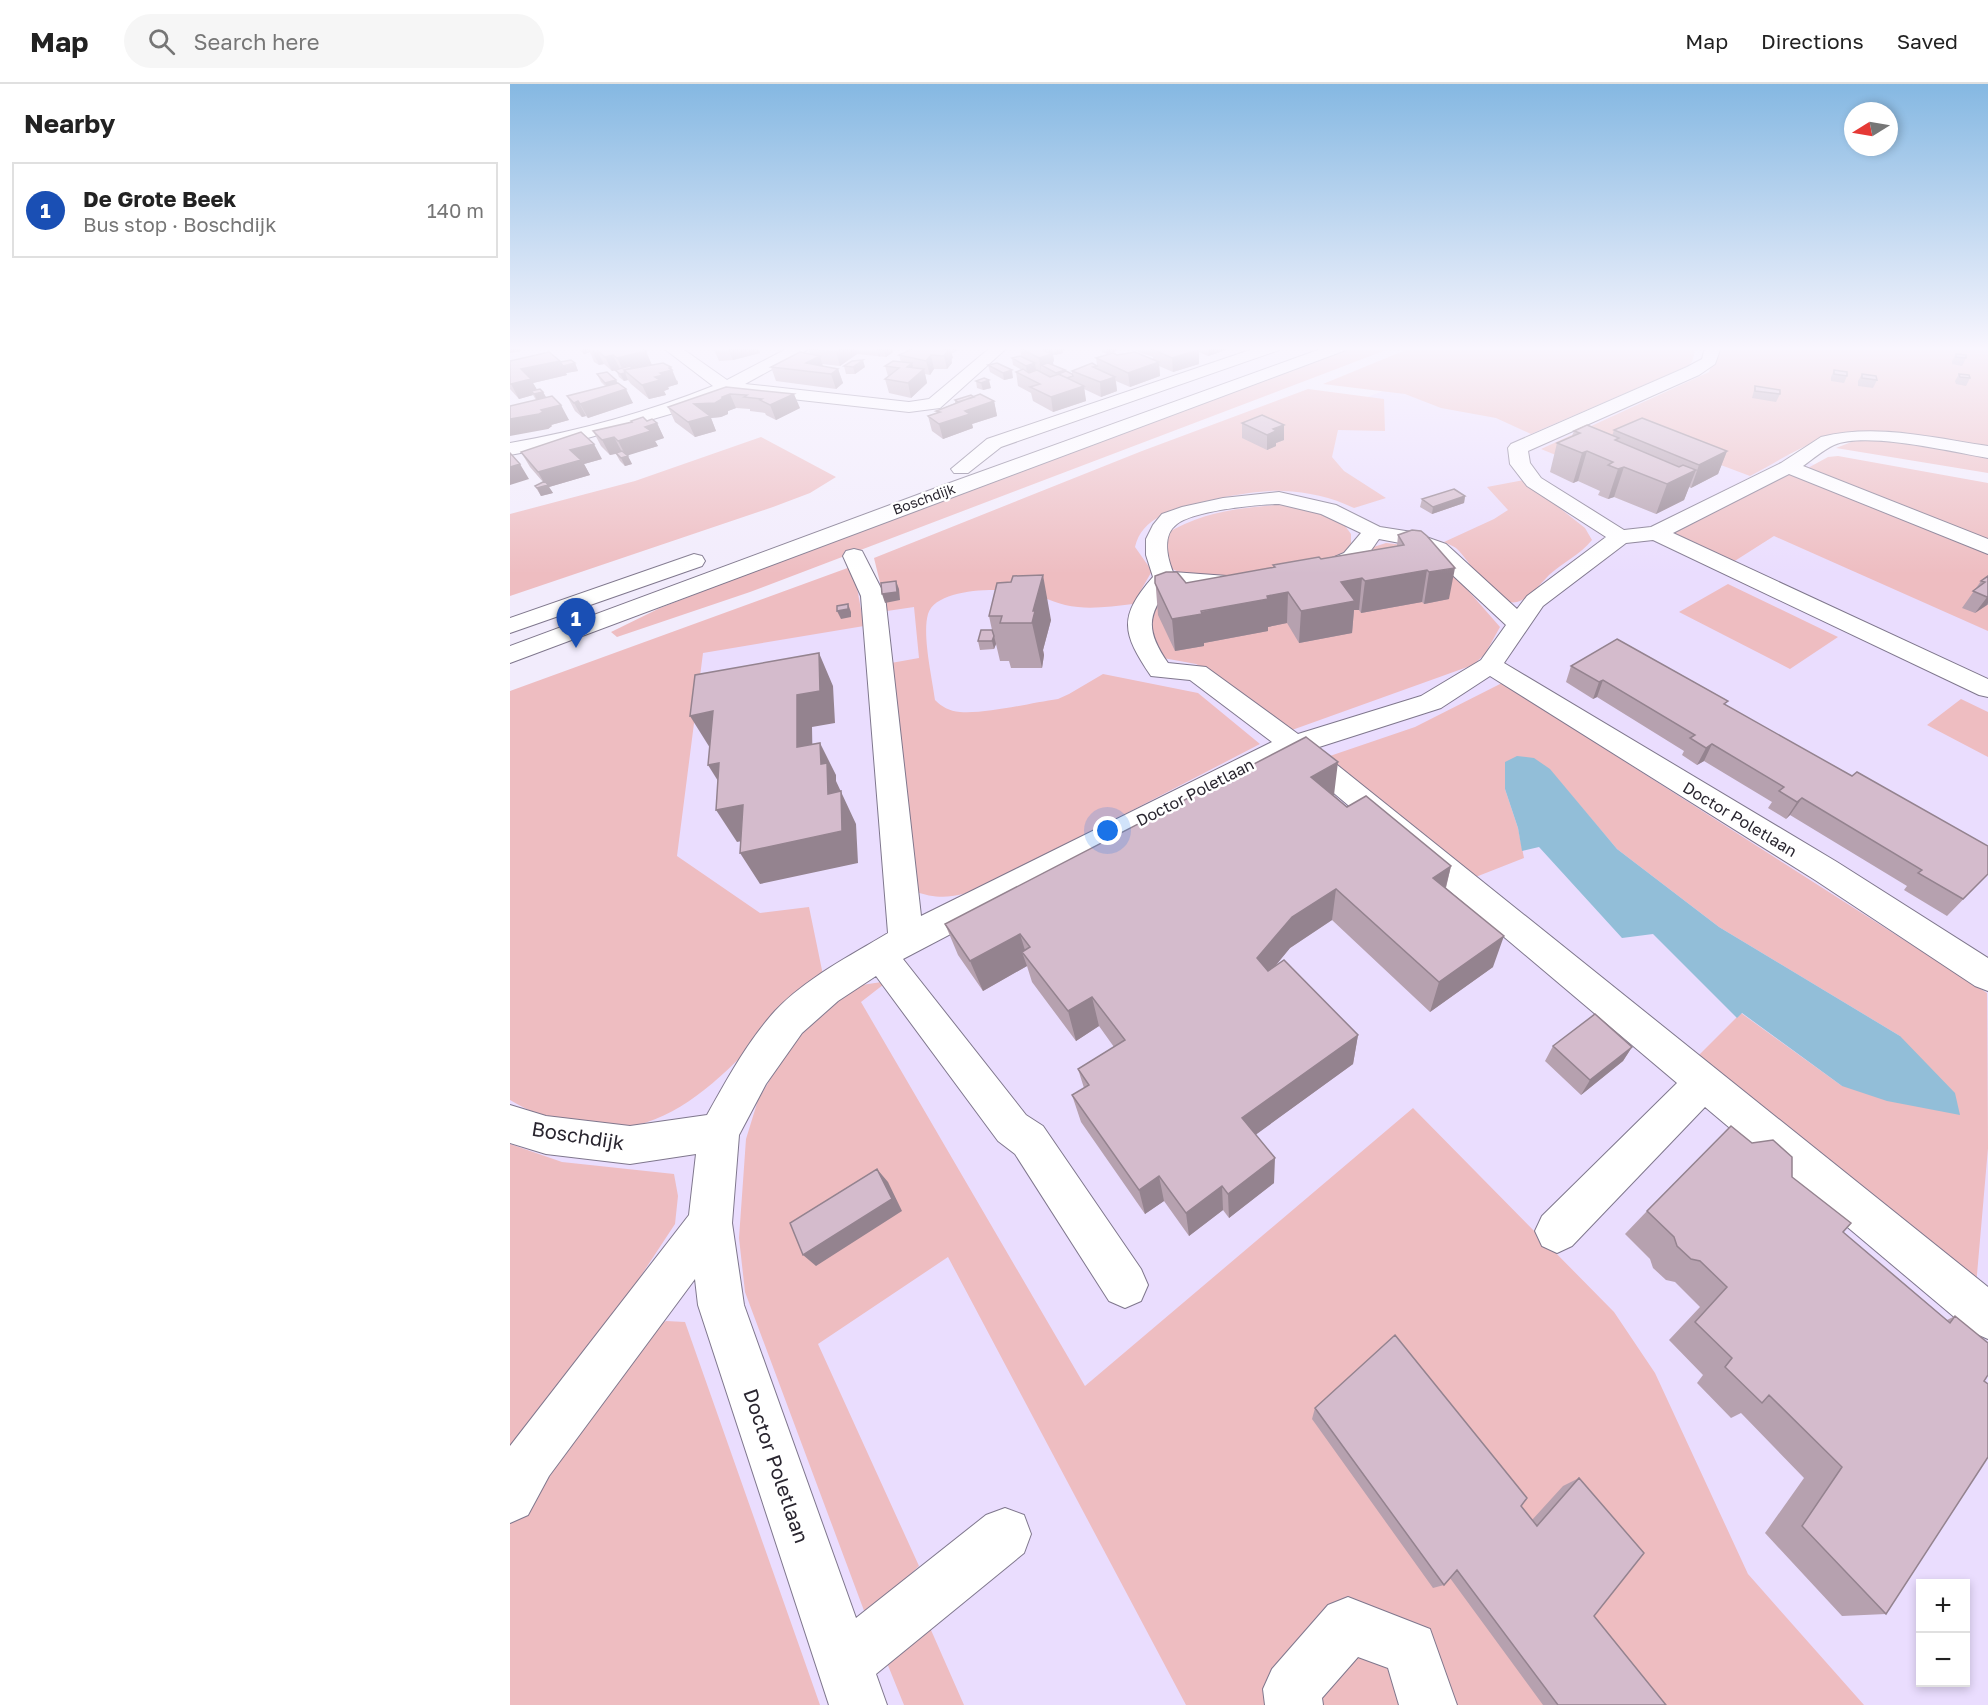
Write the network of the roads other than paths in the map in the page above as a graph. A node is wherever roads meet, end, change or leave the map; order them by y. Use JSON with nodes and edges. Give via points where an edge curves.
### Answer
{"nodes":[{"id":1,"x":620,"y":423,"type":"edge"},
{"id":2,"x":1053,"y":423,"type":"edge"},
{"id":3,"x":1091,"y":423,"type":"edge"},
{"id":4,"x":1133,"y":423,"type":"edge"},
{"id":5,"x":1576,"y":423,"type":"edge"},
{"id":6,"x":510,"y":449,"type":"edge"},
{"id":7,"x":1988,"y":452,"type":"edge"},
{"id":8,"x":1788,"y":467,"type":"junction"},
{"id":9,"x":961,"y":469,"type":"junction"},
{"id":10,"x":871,"y":500,"type":"dead end"},
{"id":11,"x":815,"y":519,"type":"dead end"},
{"id":12,"x":1374,"y":532,"type":"junction"},
{"id":13,"x":1656,"y":533,"type":"junction"},
{"id":14,"x":1620,"y":537,"type":"junction"},
{"id":15,"x":1985,"y":543,"type":"edge"},
{"id":16,"x":736,"y":547,"type":"dead end"},
{"id":17,"x":713,"y":555,"type":"dead end"},
{"id":18,"x":854,"y":556,"type":"dead end"},
{"id":19,"x":1296,"y":577,"type":"edge"},
{"id":20,"x":1165,"y":578,"type":"junction"},
{"id":21,"x":1267,"y":582,"type":"edge"},
{"id":22,"x":1519,"y":624,"type":"junction"},
{"id":23,"x":510,"y":626,"type":"edge"},
{"id":24,"x":510,"y":655,"type":"edge"},
{"id":25,"x":1490,"y":665,"type":"junction"},
{"id":26,"x":1988,"y":689,"type":"edge"},
{"id":27,"x":1294,"y":745,"type":"junction"},
{"id":28,"x":893,"y":947,"type":"junction"},
{"id":29,"x":1988,"y":976,"type":"edge"},
{"id":30,"x":1704,"y":1082,"type":"junction"},
{"id":31,"x":510,"y":1124,"type":"edge"},
{"id":32,"x":718,"y":1132,"type":"junction"},
{"id":33,"x":710,"y":1222,"type":"junction"},
{"id":34,"x":1557,"y":1232,"type":"dead end"},
{"id":35,"x":1125,"y":1285,"type":"dead end"},
{"id":36,"x":1988,"y":1316,"type":"edge"},
{"id":37,"x":510,"y":1497,"type":"edge"},
{"id":38,"x":1005,"y":1533,"type":"dead end"},
{"id":39,"x":851,"y":1685,"type":"edge"},
{"id":40,"x":1294,"y":1705,"type":"edge"},
{"id":41,"x":1428,"y":1705,"type":"edge"}],
"edges":[{"from":1,"to":6,"type":"street"},
{"from":2,"to":9,"type":"street","name":"Boschdijk","via":[[994,443]]},
{"from":3,"to":9,"type":"street","name":"Boschdijk"},
{"from":4,"to":24,"type":"street","name":"Boschdijk"},
{"from":5,"to":14,"type":"street","via":[[1518,448],[1520,464],[1534,482]]},
{"from":7,"to":8,"type":"street","via":[[1884,436],[1850,436],[1828,441]]},
{"from":8,"to":13,"type":"street"},
{"from":8,"to":15,"type":"street"},
{"from":9,"to":10,"type":"street","name":"Boschdijk"},
{"from":11,"to":16,"type":"street"},
{"from":12,"to":19,"type":"street","via":[[1352,558]]},
{"from":12,"to":20,"type":"street","via":[[1353,518],[1310,504],[1276,498],[1222,504],[1171,518],[1156,538],[1156,554]]},
{"from":12,"to":22,"type":"street","via":[[1438,549]]},
{"from":13,"to":14,"type":"street"},
{"from":13,"to":26,"type":"street"},
{"from":14,"to":22,"type":"street","name":"Doctor Poletlaan","via":[[1535,601]]},
{"from":17,"to":23,"type":"street"},
{"from":18,"to":28,"type":"street","via":[[873,596]]},
{"from":20,"to":21,"type":"street","via":[[1237,584]]},
{"from":20,"to":27,"type":"street","via":[[1148,597],[1137,619],[1142,645],[1160,670],[1197,673]]},
{"from":22,"to":25,"type":"street","name":"Doctor Poletlaan"},
{"from":25,"to":27,"type":"street","name":"Doctor Poletlaan","via":[[1431,702]]},
{"from":25,"to":29,"type":"street","name":"Doctor Poletlaan","via":[[1826,871]]},
{"from":27,"to":28,"type":"street","name":"Doctor Poletlaan","via":[[1272,752]]},
{"from":27,"to":30,"type":"street"},
{"from":28,"to":32,"type":"street","name":"Doctor Poletlaan","via":[[825,990],[789,1022],[752,1072]]},
{"from":28,"to":35,"type":"street","via":[[1012,1128],[1029,1140]]},
{"from":30,"to":34,"type":"street"},
{"from":30,"to":36,"type":"street"},
{"from":31,"to":32,"type":"street","name":"Boschdijk","via":[[546,1135],[630,1145]]},
{"from":32,"to":33,"type":"street","name":"Doctor Poletlaan"},
{"from":33,"to":37,"type":"street","via":[[531,1458]]},
{"from":33,"to":39,"type":"street","name":"Doctor Poletlaan","via":[[721,1305]]},
{"from":38,"to":39,"type":"street"},
{"from":40,"to":41,"type":"street","via":[[1292,1689],[1348,1625],[1410,1649]]}]}
